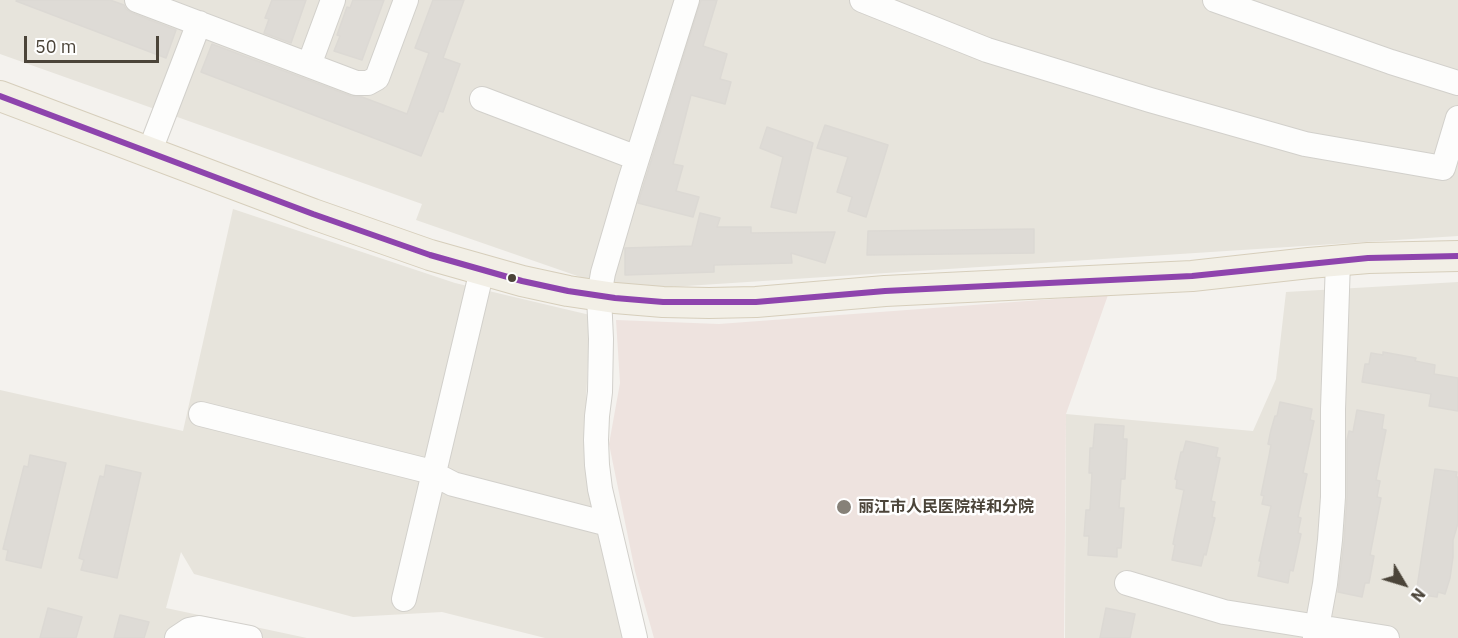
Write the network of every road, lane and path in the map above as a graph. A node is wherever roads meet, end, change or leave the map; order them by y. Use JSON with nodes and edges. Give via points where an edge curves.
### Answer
{"nodes":[{"id":1,"x":137,"y":0,"type":"edge"},
{"id":2,"x":333,"y":0,"type":"edge"},
{"id":3,"x":406,"y":0,"type":"edge"},
{"id":4,"x":687,"y":0,"type":"edge"},
{"id":5,"x":862,"y":0,"type":"edge"},
{"id":6,"x":1215,"y":0,"type":"edge"},
{"id":7,"x":199,"y":23,"type":"junction"},
{"id":8,"x":309,"y":65,"type":"junction"},
{"id":9,"x":1458,"y":83,"type":"edge"},
{"id":10,"x":0,"y":96,"type":"edge"},
{"id":11,"x":482,"y":99,"type":"dead end"},
{"id":12,"x":1458,"y":118,"type":"edge"},
{"id":13,"x":149,"y":153,"type":"junction"},
{"id":14,"x":637,"y":158,"type":"junction"},
{"id":15,"x":1338,"y":261,"type":"junction"},
{"id":16,"x":1453,"y":261,"type":"edge"},
{"id":17,"x":482,"y":270,"type":"junction"},
{"id":18,"x":599,"y":296,"type":"junction"},
{"id":19,"x":201,"y":414,"type":"dead end"},
{"id":20,"x":433,"y":474,"type":"junction"},
{"id":21,"x":608,"y":524,"type":"junction"},
{"id":22,"x":1127,"y":583,"type":"dead end"},
{"id":23,"x":404,"y":598,"type":"dead end"},
{"id":24,"x":1317,"y":633,"type":"edge"},
{"id":25,"x":244,"y":637,"type":"edge"},
{"id":26,"x":177,"y":638,"type":"edge"},
{"id":27,"x":635,"y":638,"type":"edge"},
{"id":28,"x":1387,"y":638,"type":"edge"}],
"edges":[{"from":1,"to":7,"type":"street"},
{"from":2,"to":8,"type":"street"},
{"from":3,"to":8,"type":"street","via":[[377,78],[356,83]]},
{"from":4,"to":14,"type":"street"},
{"from":5,"to":12,"type":"street","via":[[987,50],[1305,144],[1443,168]]},
{"from":6,"to":9,"type":"street"},
{"from":7,"to":8,"type":"street"},
{"from":7,"to":13,"type":"street"},
{"from":10,"to":13,"type":"main road"},
{"from":11,"to":14,"type":"street"},
{"from":13,"to":17,"type":"main road","via":[[371,236]]},
{"from":14,"to":18,"type":"street"},
{"from":15,"to":16,"type":"main road"},
{"from":15,"to":18,"type":"main road","via":[[1192,276],[885,291],[756,302],[663,302]]},
{"from":15,"to":24,"type":"street","via":[[1333,497]]},
{"from":17,"to":18,"type":"main road"},
{"from":17,"to":20,"type":"street"},
{"from":18,"to":21,"type":"street","via":[[596,440]]},
{"from":19,"to":20,"type":"street"},
{"from":20,"to":21,"type":"street","via":[[453,484]]},
{"from":20,"to":23,"type":"street"},
{"from":21,"to":27,"type":"street"},
{"from":22,"to":24,"type":"street","via":[[1224,612]]},
{"from":24,"to":28,"type":"street"},
{"from":25,"to":26,"type":"street","via":[[199,628]]}]}
